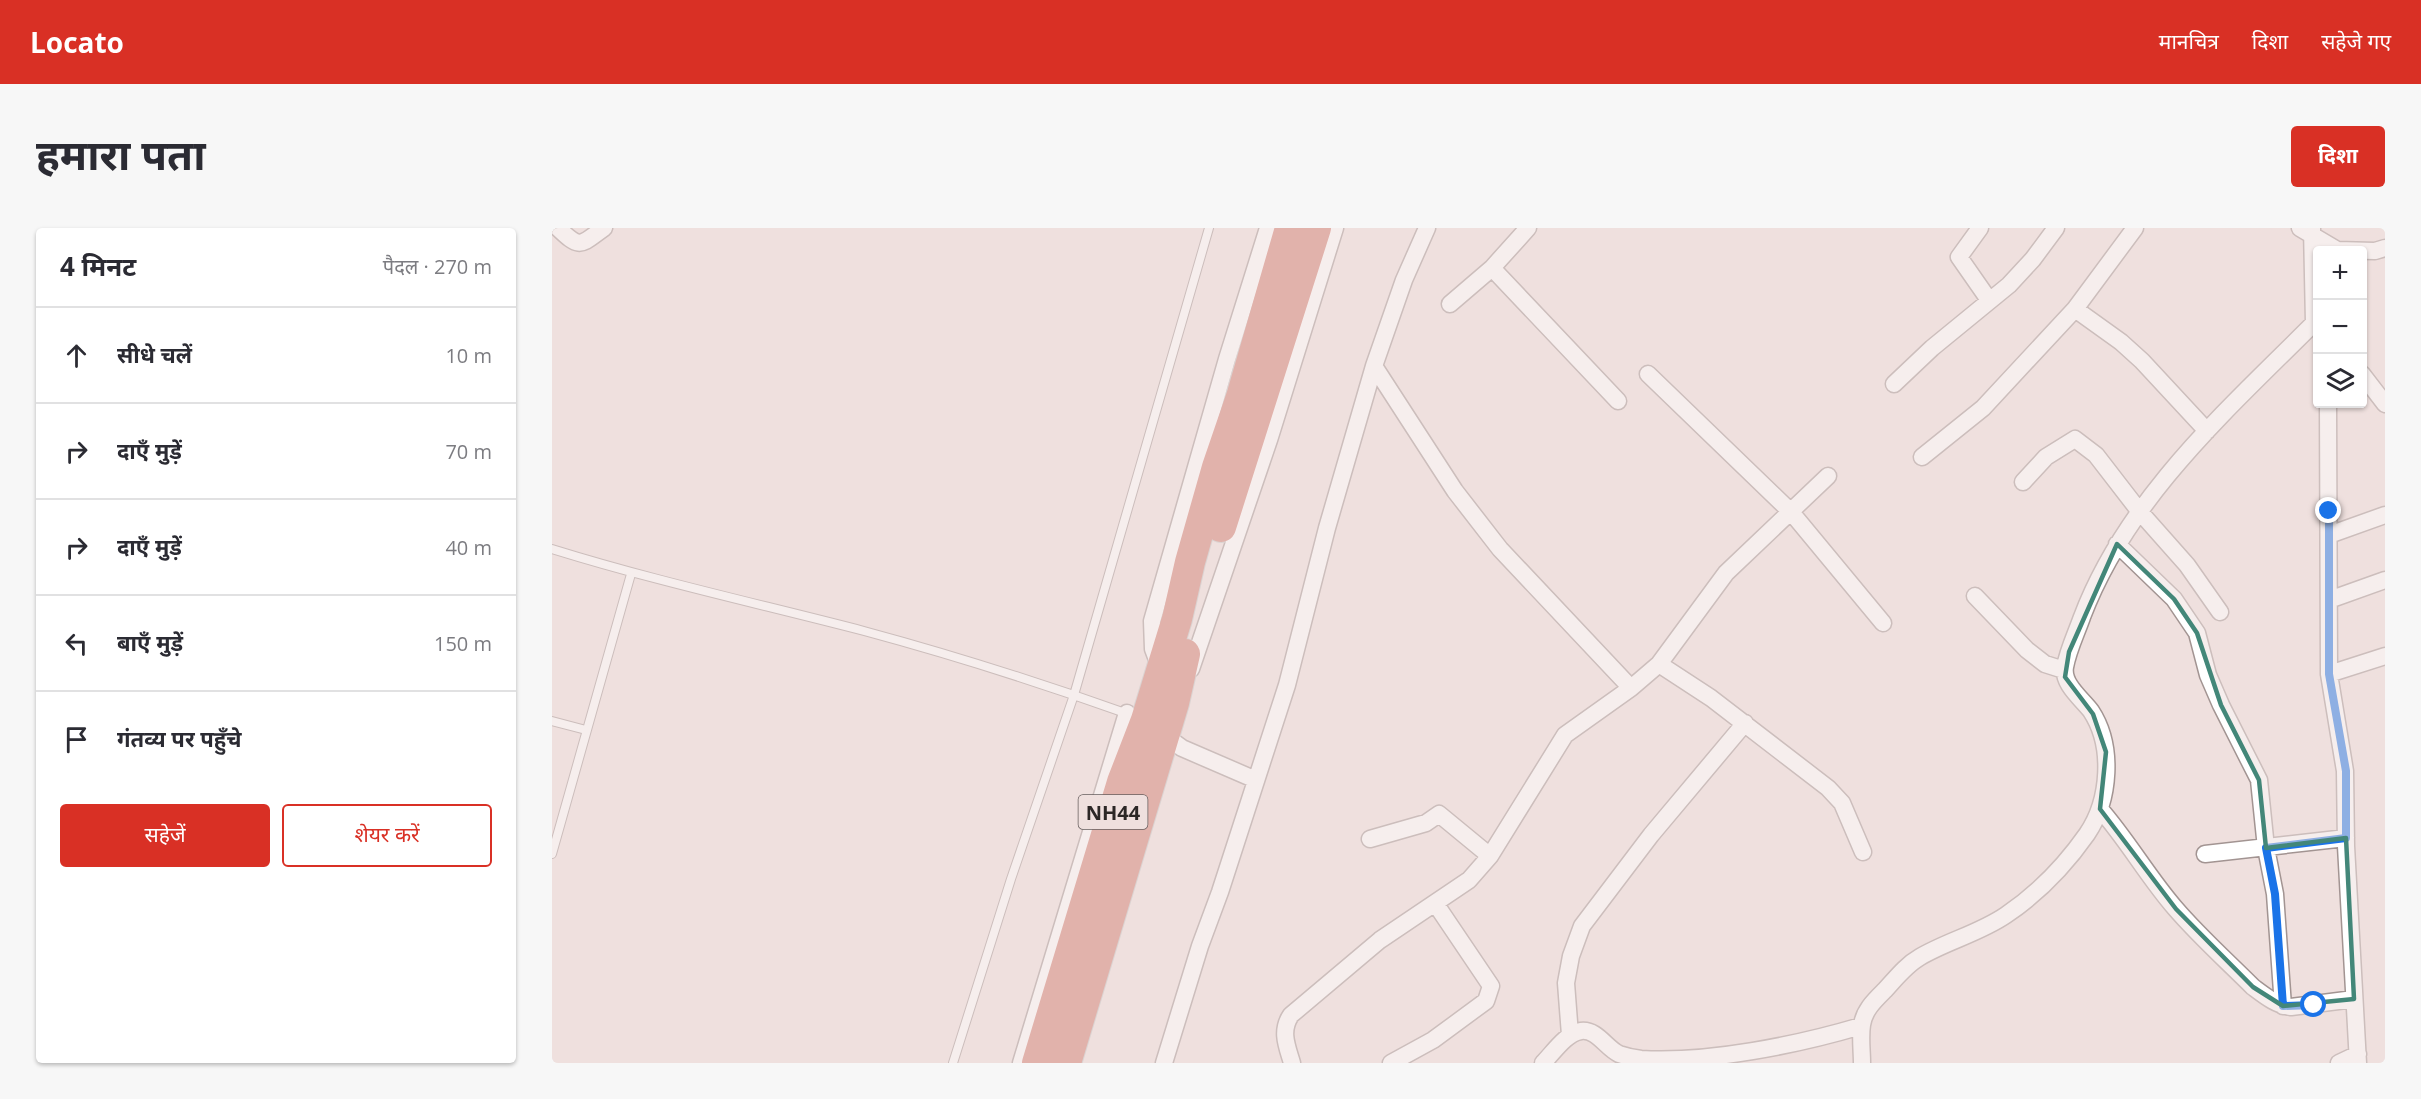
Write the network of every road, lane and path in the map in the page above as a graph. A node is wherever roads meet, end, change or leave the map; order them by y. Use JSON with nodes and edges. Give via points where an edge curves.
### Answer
{"nodes":[{"id":1,"x":558,"y":228,"type":"edge"},
{"id":2,"x":604,"y":228,"type":"edge"},
{"id":3,"x":1209,"y":228,"type":"edge"},
{"id":4,"x":1268,"y":228,"type":"edge"},
{"id":5,"x":1290,"y":228,"type":"edge"},
{"id":6,"x":1316,"y":228,"type":"edge"},
{"id":7,"x":1335,"y":228,"type":"edge"},
{"id":8,"x":1427,"y":228,"type":"edge"},
{"id":9,"x":1528,"y":228,"type":"edge"},
{"id":10,"x":1980,"y":228,"type":"edge"},
{"id":11,"x":2056,"y":228,"type":"edge"},
{"id":12,"x":2135,"y":228,"type":"edge"},
{"id":13,"x":2308,"y":230,"type":"edge"},
{"id":14,"x":2385,"y":248,"type":"edge"},
{"id":15,"x":1492,"y":268,"type":"junction"},
{"id":16,"x":1989,"y":300,"type":"junction"},
{"id":17,"x":2314,"y":300,"type":"edge"},
{"id":18,"x":1450,"y":304,"type":"dead end"},
{"id":19,"x":2075,"y":309,"type":"junction"},
{"id":20,"x":2313,"y":328,"type":"edge"},
{"id":21,"x":1374,"y":366,"type":"junction"},
{"id":22,"x":1648,"y":374,"type":"dead end"},
{"id":23,"x":2367,"y":381,"type":"edge"},
{"id":24,"x":1894,"y":384,"type":"dead end"},
{"id":25,"x":1618,"y":401,"type":"dead end"},
{"id":26,"x":2385,"y":404,"type":"edge"},
{"id":27,"x":2328,"y":408,"type":"edge"},
{"id":28,"x":2207,"y":431,"type":"junction"},
{"id":29,"x":1922,"y":457,"type":"dead end"},
{"id":30,"x":1828,"y":476,"type":"dead end"},
{"id":31,"x":2023,"y":482,"type":"dead end"},
{"id":32,"x":1791,"y":512,"type":"junction"},
{"id":33,"x":2140,"y":512,"type":"junction"},
{"id":34,"x":2385,"y":515,"type":"edge"},
{"id":35,"x":2329,"y":535,"type":"junction"},
{"id":36,"x":2117,"y":544,"type":"junction"},
{"id":37,"x":552,"y":549,"type":"edge"},
{"id":38,"x":1200,"y":565,"type":"junction"},
{"id":39,"x":631,"y":574,"type":"junction"},
{"id":40,"x":2385,"y":580,"type":"edge"},
{"id":41,"x":1975,"y":596,"type":"dead end"},
{"id":42,"x":2329,"y":600,"type":"junction"},
{"id":43,"x":2220,"y":612,"type":"dead end"},
{"id":44,"x":1883,"y":624,"type":"dead end"},
{"id":45,"x":2385,"y":656,"type":"edge"},
{"id":46,"x":1659,"y":664,"type":"junction"},
{"id":47,"x":1161,"y":670,"type":"junction"},
{"id":48,"x":2064,"y":670,"type":"junction"},
{"id":49,"x":2329,"y":674,"type":"junction"},
{"id":50,"x":1631,"y":688,"type":"junction"},
{"id":51,"x":1074,"y":695,"type":"junction"},
{"id":52,"x":552,"y":721,"type":"edge"},
{"id":53,"x":1745,"y":723,"type":"junction"},
{"id":54,"x":1153,"y":727,"type":"junction"},
{"id":55,"x":586,"y":730,"type":"junction"},
{"id":56,"x":1256,"y":780,"type":"junction"},
{"id":57,"x":2100,"y":809,"type":"junction"},
{"id":58,"x":2346,"y":838,"type":"junction"},
{"id":59,"x":1370,"y":839,"type":"dead end"},
{"id":60,"x":2266,"y":848,"type":"junction"},
{"id":61,"x":1863,"y":852,"type":"dead end"},
{"id":62,"x":552,"y":854,"type":"edge"},
{"id":63,"x":2205,"y":854,"type":"dead end"},
{"id":64,"x":1490,"y":856,"type":"junction"},
{"id":65,"x":1435,"y":903,"type":"junction"},
{"id":66,"x":2354,"y":999,"type":"junction"},
{"id":67,"x":2283,"y":1006,"type":"junction"},
{"id":68,"x":1862,"y":1026,"type":"junction"},
{"id":69,"x":1570,"y":1035,"type":"junction"},
{"id":70,"x":1746,"y":1058,"type":"edge"},
{"id":71,"x":2358,"y":1058,"type":"edge"},
{"id":72,"x":953,"y":1063,"type":"edge"},
{"id":73,"x":1021,"y":1063,"type":"edge"},
{"id":74,"x":1037,"y":1063,"type":"edge"},
{"id":75,"x":1066,"y":1063,"type":"edge"},
{"id":76,"x":1078,"y":1063,"type":"edge"},
{"id":77,"x":1164,"y":1063,"type":"edge"},
{"id":78,"x":1292,"y":1063,"type":"edge"},
{"id":79,"x":1391,"y":1063,"type":"edge"},
{"id":80,"x":1543,"y":1063,"type":"edge"},
{"id":81,"x":1862,"y":1063,"type":"edge"},
{"id":82,"x":2339,"y":1063,"type":"edge"}],
"edges":[{"from":1,"to":2,"type":"street","via":[[578,244]]},
{"from":3,"to":51,"type":"lane"},
{"from":4,"to":47,"type":"street","via":[[1152,621],[1153,649]]},
{"from":5,"to":38,"type":"highway","number":"NH44","via":[[1217,467]]},
{"from":6,"to":38,"type":"highway","number":"NH44","via":[[1224,514]]},
{"from":7,"to":54,"type":"street","via":[[1269,440],[1194,657]]},
{"from":8,"to":21,"type":"street"},
{"from":9,"to":15,"type":"street"},
{"from":10,"to":16,"type":"street","via":[[1959,257]]},
{"from":11,"to":16,"type":"street","via":[[2009,285]]},
{"from":12,"to":19,"type":"street"},
{"from":13,"to":14,"type":"street","via":[[2337,250]]},
{"from":13,"to":17,"type":"street"},
{"from":15,"to":18,"type":"street"},
{"from":15,"to":25,"type":"street"},
{"from":16,"to":24,"type":"street"},
{"from":19,"to":28,"type":"street","via":[[2142,361]]},
{"from":19,"to":29,"type":"street","via":[[1983,408]]},
{"from":20,"to":28,"type":"street"},
{"from":21,"to":50,"type":"street","via":[[1455,491],[1493,541]]},
{"from":21,"to":56,"type":"street","via":[[1287,685]]},
{"from":22,"to":32,"type":"street"},
{"from":23,"to":26,"type":"street"},
{"from":27,"to":35,"type":"street"},
{"from":28,"to":33,"type":"street"},
{"from":30,"to":32,"type":"street"},
{"from":31,"to":33,"type":"street","via":[[2046,457],[2075,439],[2096,456]]},
{"from":32,"to":44,"type":"street"},
{"from":32,"to":46,"type":"street","via":[[1726,573]]},
{"from":33,"to":36,"type":"street"},
{"from":33,"to":43,"type":"street","via":[[2187,565]]},
{"from":34,"to":35,"type":"street"},
{"from":35,"to":42,"type":"street"},
{"from":36,"to":48,"type":"street","via":[[2088,601]]},
{"from":36,"to":60,"type":"street","via":[[2174,598],[2197,633],[2208,675],[2259,780]]},
{"from":37,"to":39,"type":"lane"},
{"from":38,"to":47,"type":"highway","number":"NH44"},
{"from":38,"to":54,"type":"highway","number":"NH44","via":[[1193,622]]},
{"from":39,"to":51,"type":"lane","via":[[865,632]]},
{"from":39,"to":55,"type":"lane"},
{"from":40,"to":42,"type":"street"},
{"from":41,"to":48,"type":"street","via":[[2026,650],[2044,664]]},
{"from":42,"to":49,"type":"street"},
{"from":45,"to":49,"type":"street"},
{"from":46,"to":50,"type":"street"},
{"from":46,"to":53,"type":"street"},
{"from":47,"to":54,"type":"highway","number":"NH44"},
{"from":48,"to":57,"type":"street","via":[[2070,687],[2092,714],[2106,752]]},
{"from":49,"to":58,"type":"street","via":[[2346,771]]},
{"from":50,"to":64,"type":"street","via":[[1565,735]]},
{"from":51,"to":54,"type":"lane"},
{"from":51,"to":72,"type":"lane"},
{"from":52,"to":55,"type":"lane"},
{"from":53,"to":61,"type":"street","via":[[1835,795]]},
{"from":53,"to":69,"type":"street","via":[[1651,835],[1582,926],[1566,983]]},
{"from":54,"to":56,"type":"street","via":[[1182,748]]},
{"from":54,"to":73,"type":"street"},
{"from":54,"to":74,"type":"highway","number":"NH44","via":[[1122,782]]},
{"from":54,"to":75,"type":"highway","number":"NH44"},
{"from":54,"to":76,"type":"street"},
{"from":55,"to":62,"type":"lane"},
{"from":56,"to":77,"type":"street"},
{"from":57,"to":67,"type":"street","via":[[2175,909],[2253,987]]},
{"from":57,"to":68,"type":"street","via":[[2083,839],[2039,889],[2005,916],[1913,961],[1869,1007]]},
{"from":58,"to":60,"type":"street"},
{"from":58,"to":66,"type":"street"},
{"from":59,"to":64,"type":"street","via":[[1426,823],[1439,814]]},
{"from":60,"to":63,"type":"street"},
{"from":60,"to":67,"type":"street","via":[[2275,894]]},
{"from":64,"to":65,"type":"street","via":[[1469,880]]},
{"from":65,"to":78,"type":"street","via":[[1380,940],[1290,1015],[1284,1024],[1284,1035]]},
{"from":65,"to":79,"type":"street","via":[[1491,986],[1490,993],[1433,1040]]},
{"from":66,"to":67,"type":"street"},
{"from":66,"to":71,"type":"street"},
{"from":68,"to":70,"type":"street"},
{"from":68,"to":81,"type":"street"},
{"from":69,"to":70,"type":"street","via":[[1592,1033],[1618,1053],[1640,1059],[1671,1062]]},
{"from":69,"to":80,"type":"street"},
{"from":71,"to":82,"type":"street"}]}
